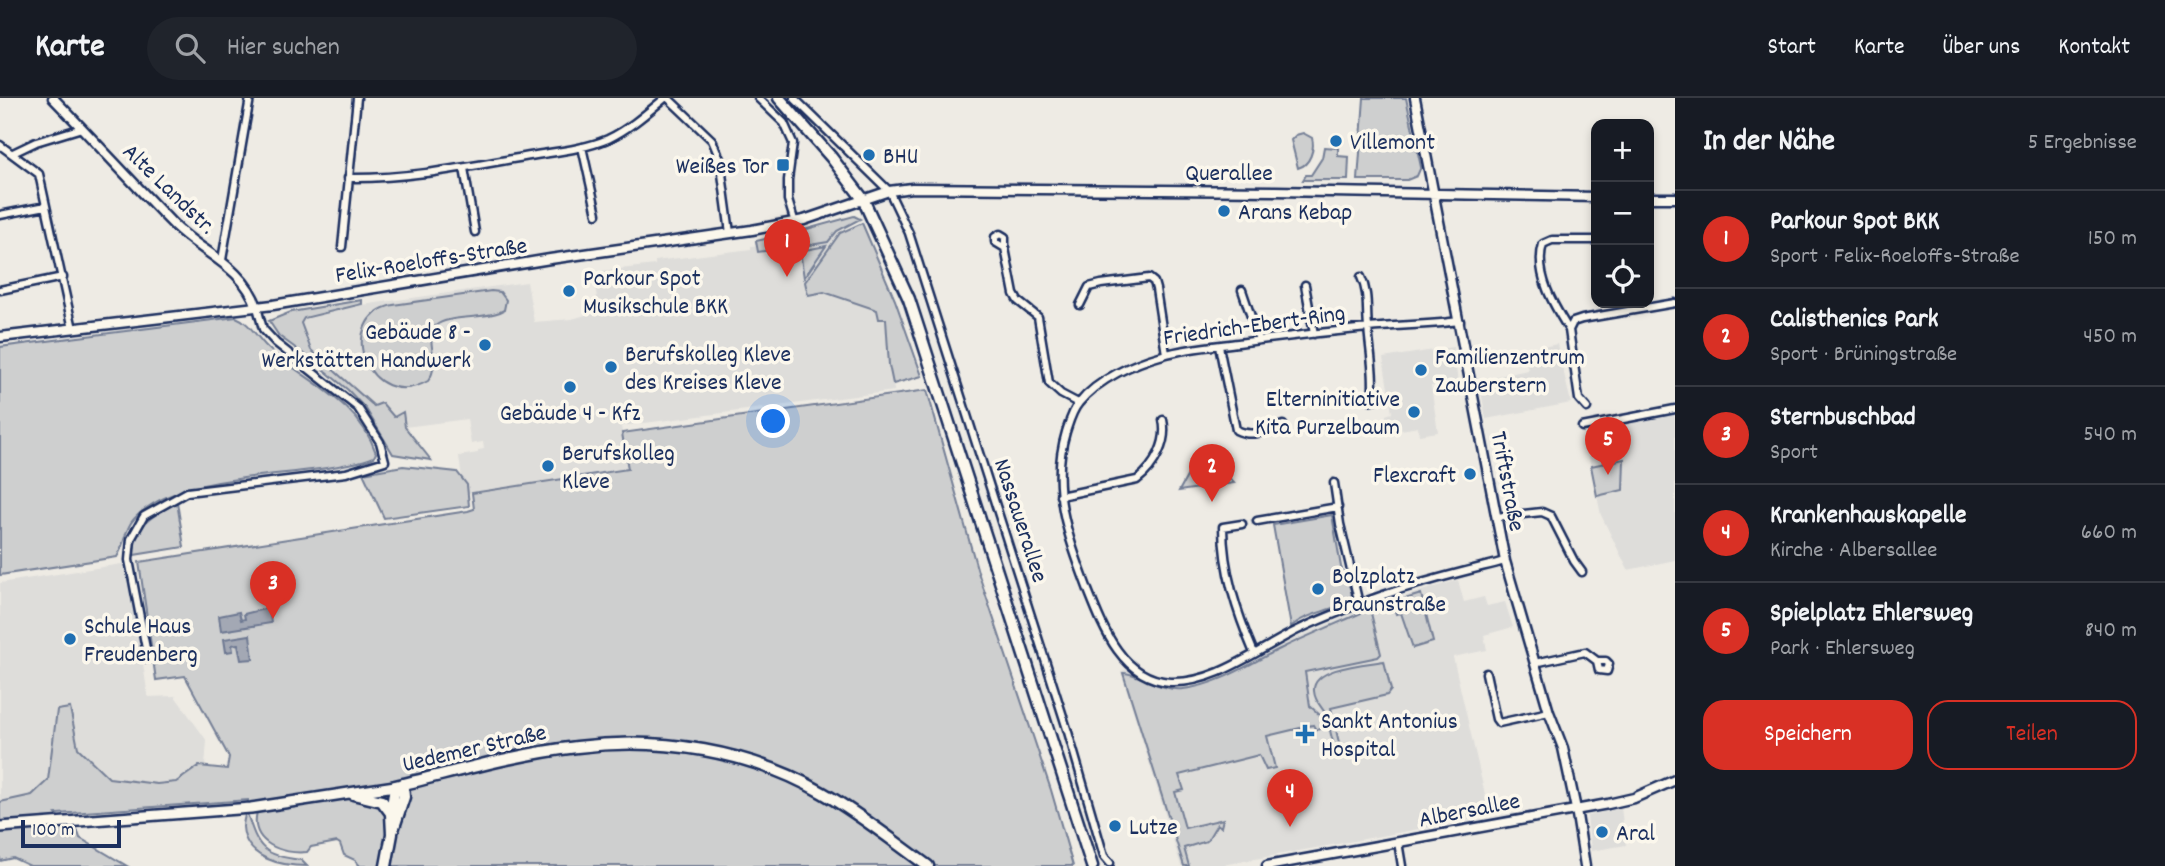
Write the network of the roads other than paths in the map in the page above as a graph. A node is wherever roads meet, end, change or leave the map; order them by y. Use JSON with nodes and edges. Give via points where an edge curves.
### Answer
{"nodes":[{"id":1,"x":54,"y":98,"type":"edge"},
{"id":2,"x":250,"y":98,"type":"edge"},
{"id":3,"x":357,"y":98,"type":"edge"},
{"id":4,"x":666,"y":98,"type":"edge"},
{"id":5,"x":758,"y":98,"type":"edge"},
{"id":6,"x":779,"y":98,"type":"edge"},
{"id":7,"x":794,"y":98,"type":"edge"},
{"id":8,"x":1415,"y":98,"type":"edge"},
{"id":9,"x":82,"y":128,"type":"junction"},
{"id":10,"x":0,"y":145,"type":"edge"},
{"id":11,"x":582,"y":147,"type":"junction"},
{"id":12,"x":13,"y":153,"type":"junction"},
{"id":13,"x":464,"y":168,"type":"junction"},
{"id":14,"x":348,"y":178,"type":"junction"},
{"id":15,"x":893,"y":190,"type":"junction"},
{"id":16,"x":1435,"y":194,"type":"junction"},
{"id":17,"x":1591,"y":197,"type":"edge"},
{"id":18,"x":1654,"y":198,"type":"edge"},
{"id":19,"x":1675,"y":198,"type":"edge"},
{"id":20,"x":863,"y":199,"type":"junction"},
{"id":21,"x":46,"y":206,"type":"junction"},
{"id":22,"x":597,"y":214,"type":"dead end"},
{"id":23,"x":0,"y":215,"type":"edge"},
{"id":24,"x":795,"y":223,"type":"junction"},
{"id":25,"x":475,"y":232,"type":"dead end"},
{"id":26,"x":730,"y":233,"type":"junction"},
{"id":27,"x":1591,"y":240,"type":"edge"},
{"id":28,"x":342,"y":247,"type":"dead end"},
{"id":29,"x":1005,"y":248,"type":"dead end"},
{"id":30,"x":222,"y":260,"type":"junction"},
{"id":31,"x":63,"y":276,"type":"junction"},
{"id":32,"x":1362,"y":277,"type":"dead end"},
{"id":33,"x":1306,"y":285,"type":"dead end"},
{"id":34,"x":0,"y":290,"type":"edge"},
{"id":35,"x":1242,"y":290,"type":"dead end"},
{"id":36,"x":1675,"y":303,"type":"edge"},
{"id":37,"x":1080,"y":305,"type":"dead end"},
{"id":38,"x":257,"y":307,"type":"junction"},
{"id":39,"x":1632,"y":308,"type":"edge"},
{"id":40,"x":1633,"y":312,"type":"junction"},
{"id":41,"x":1460,"y":321,"type":"junction"},
{"id":42,"x":1368,"y":328,"type":"junction"},
{"id":43,"x":73,"y":329,"type":"junction"},
{"id":44,"x":1569,"y":330,"type":"junction"},
{"id":45,"x":1314,"y":334,"type":"junction"},
{"id":46,"x":0,"y":337,"type":"edge"},
{"id":47,"x":1259,"y":340,"type":"junction"},
{"id":48,"x":1219,"y":346,"type":"junction"},
{"id":49,"x":1166,"y":354,"type":"junction"},
{"id":50,"x":1371,"y":401,"type":"dead end"},
{"id":51,"x":1078,"y":404,"type":"junction"},
{"id":52,"x":1587,"y":408,"type":"dead end"},
{"id":53,"x":1675,"y":410,"type":"edge"},
{"id":54,"x":1163,"y":420,"type":"dead end"},
{"id":55,"x":1283,"y":425,"type":"dead end"},
{"id":56,"x":1581,"y":427,"type":"dead end"},
{"id":57,"x":1334,"y":484,"type":"dead end"},
{"id":58,"x":1060,"y":496,"type":"junction"},
{"id":59,"x":1338,"y":507,"type":"junction"},
{"id":60,"x":1496,"y":517,"type":"junction"},
{"id":61,"x":1257,"y":521,"type":"tunnel mouth"},
{"id":62,"x":1242,"y":524,"type":"tunnel mouth"},
{"id":63,"x":1505,"y":561,"type":"junction"},
{"id":64,"x":1582,"y":572,"type":"dead end"},
{"id":65,"x":1359,"y":604,"type":"junction"},
{"id":66,"x":1254,"y":653,"type":"junction"},
{"id":67,"x":148,"y":659,"type":"dead end"},
{"id":68,"x":1597,"y":661,"type":"dead end"},
{"id":69,"x":1535,"y":663,"type":"junction"},
{"id":70,"x":1486,"y":673,"type":"dead end"},
{"id":71,"x":1549,"y":712,"type":"junction"},
{"id":72,"x":1675,"y":780,"type":"edge"},
{"id":73,"x":399,"y":785,"type":"junction"},
{"id":74,"x":353,"y":794,"type":"junction"},
{"id":75,"x":1576,"y":809,"type":"junction"},
{"id":76,"x":391,"y":814,"type":"junction"},
{"id":77,"x":0,"y":827,"type":"edge"},
{"id":78,"x":392,"y":834,"type":"junction"},
{"id":79,"x":1398,"y":842,"type":"junction"},
{"id":80,"x":1089,"y":863,"type":"edge"},
{"id":81,"x":1110,"y":863,"type":"dead end"},
{"id":82,"x":386,"y":865,"type":"edge"},
{"id":83,"x":928,"y":866,"type":"edge"},
{"id":84,"x":1266,"y":866,"type":"edge"},
{"id":85,"x":1402,"y":866,"type":"edge"},
{"id":86,"x":1585,"y":866,"type":"edge"}],
"edges":[{"from":1,"to":9,"type":"street","name":"Alte Landstr."},
{"from":2,"to":30,"type":"street"},
{"from":3,"to":14,"type":"street"},
{"from":4,"to":11,"type":"street","via":[[625,130]]},
{"from":4,"to":26,"type":"street","via":[[712,140],[720,159]]},
{"from":5,"to":24,"type":"street","via":[[784,123],[793,143],[788,200]]},
{"from":6,"to":20,"type":"main road","name":"Nassauerallee"},
{"from":7,"to":15,"type":"street"},
{"from":8,"to":16,"type":"street","name":"Triftstraße"},
{"from":9,"to":12,"type":"street"},
{"from":9,"to":30,"type":"street","name":"Alte Landstr.","via":[[172,224]]},
{"from":10,"to":12,"type":"street"},
{"from":11,"to":13,"type":"street"},
{"from":11,"to":22,"type":"street"},
{"from":12,"to":21,"type":"street","via":[[39,174]]},
{"from":13,"to":14,"type":"street"},
{"from":13,"to":25,"type":"street"},
{"from":14,"to":28,"type":"street"},
{"from":15,"to":16,"type":"street","name":"Querallee"},
{"from":15,"to":20,"type":"street","name":"Querallee"},
{"from":15,"to":81,"type":"street","name":"Nassauerallee","via":[[1104,856]]},
{"from":16,"to":17,"type":"street","name":"Querallee"},
{"from":16,"to":41,"type":"street","name":"Triftstraße"},
{"from":18,"to":19,"type":"street"},
{"from":20,"to":24,"type":"street","name":"Felix-Roeloffs-Straße"},
{"from":20,"to":80,"type":"main road","name":"Nassauerallee","via":[[909,299]]},
{"from":21,"to":23,"type":"street"},
{"from":21,"to":31,"type":"street"},
{"from":24,"to":26,"type":"street","name":"Felix-Roeloffs-Straße"},
{"from":26,"to":38,"type":"street","name":"Felix-Roeloffs-Straße"},
{"from":27,"to":44,"type":"street","via":[[1552,240],[1543,244],[1540,254],[1551,300]]},
{"from":29,"to":51,"type":"street","via":[[1014,293],[1038,317],[1049,383]]},
{"from":30,"to":38,"type":"street","name":"Alte Landstr.","via":[[244,281]]},
{"from":31,"to":34,"type":"street"},
{"from":31,"to":43,"type":"street"},
{"from":32,"to":42,"type":"street"},
{"from":33,"to":45,"type":"street"},
{"from":35,"to":47,"type":"street"},
{"from":36,"to":40,"type":"street"},
{"from":37,"to":49,"type":"street","via":[[1089,287],[1149,278],[1156,289]]},
{"from":38,"to":43,"type":"street","name":"Felix-Roeloffs-Straße"},
{"from":38,"to":67,"type":"street","via":[[263,329],[276,343],[358,408],[380,442],[385,461],[346,473],[187,492],[144,516],[131,539],[129,560]]},
{"from":39,"to":40,"type":"street"},
{"from":40,"to":44,"type":"street","via":[[1582,319],[1573,322]]},
{"from":41,"to":42,"type":"street","name":"Friedrich-Ebert-Ring"},
{"from":41,"to":60,"type":"street","name":"Triftstraße"},
{"from":42,"to":45,"type":"street","name":"Friedrich-Ebert-Ring"},
{"from":42,"to":50,"type":"street","via":[[1375,380]]},
{"from":43,"to":46,"type":"street","name":"Felix-Roeloffs-Straße"},
{"from":44,"to":52,"type":"street","via":[[1579,399]]},
{"from":45,"to":47,"type":"street","name":"Friedrich-Ebert-Ring"},
{"from":47,"to":48,"type":"street","name":"Friedrich-Ebert-Ring"},
{"from":48,"to":49,"type":"street","name":"Friedrich-Ebert-Ring"},
{"from":48,"to":55,"type":"street","via":[[1236,430],[1256,434]]},
{"from":49,"to":51,"type":"street","name":"Friedrich-Ebert-Ring","via":[[1112,377]]},
{"from":51,"to":58,"type":"street","via":[[1064,441]]},
{"from":53,"to":56,"type":"street"},
{"from":54,"to":58,"type":"street","via":[[1165,440],[1138,480]]},
{"from":57,"to":59,"type":"street"},
{"from":58,"to":66,"type":"street","via":[[1079,569],[1107,634],[1116,650],[1139,671],[1169,682],[1191,681]]},
{"from":59,"to":61,"type":"street"},
{"from":59,"to":65,"type":"street"},
{"from":60,"to":63,"type":"street","name":"Triftstraße"},
{"from":60,"to":64,"type":"street","via":[[1542,512],[1551,516]]},
{"from":62,"to":66,"type":"street","via":[[1223,527],[1223,540],[1233,593]]},
{"from":63,"to":65,"type":"street"},
{"from":63,"to":69,"type":"street","name":"Triftstraße"},
{"from":65,"to":66,"type":"street"},
{"from":68,"to":69,"type":"street","via":[[1585,652]]},
{"from":69,"to":71,"type":"street","name":"Triftstraße"},
{"from":70,"to":71,"type":"street","via":[[1499,723]]},
{"from":71,"to":75,"type":"street","name":"Triftstraße","via":[[1563,748]]},
{"from":72,"to":75,"type":"street","name":"Albersallee","via":[[1634,798]]},
{"from":73,"to":74,"type":"main road","name":"Uedemer Straße"},
{"from":73,"to":76,"type":"main road"},
{"from":73,"to":78,"type":"main road","via":[[404,797]]},
{"from":73,"to":83,"type":"main road","name":"Uedemer Straße","via":[[579,746],[687,747],[750,762],[822,792]]},
{"from":74,"to":76,"type":"main road","via":[[382,801]]},
{"from":74,"to":77,"type":"main road","name":"Uedemer Straße","via":[[251,808]]},
{"from":75,"to":79,"type":"street","name":"Albersallee"},
{"from":75,"to":86,"type":"street","name":"Triftstraße"},
{"from":76,"to":78,"type":"main road"},
{"from":78,"to":82,"type":"main road"},
{"from":79,"to":84,"type":"street","name":"Albersallee"},
{"from":79,"to":85,"type":"street"}]}
